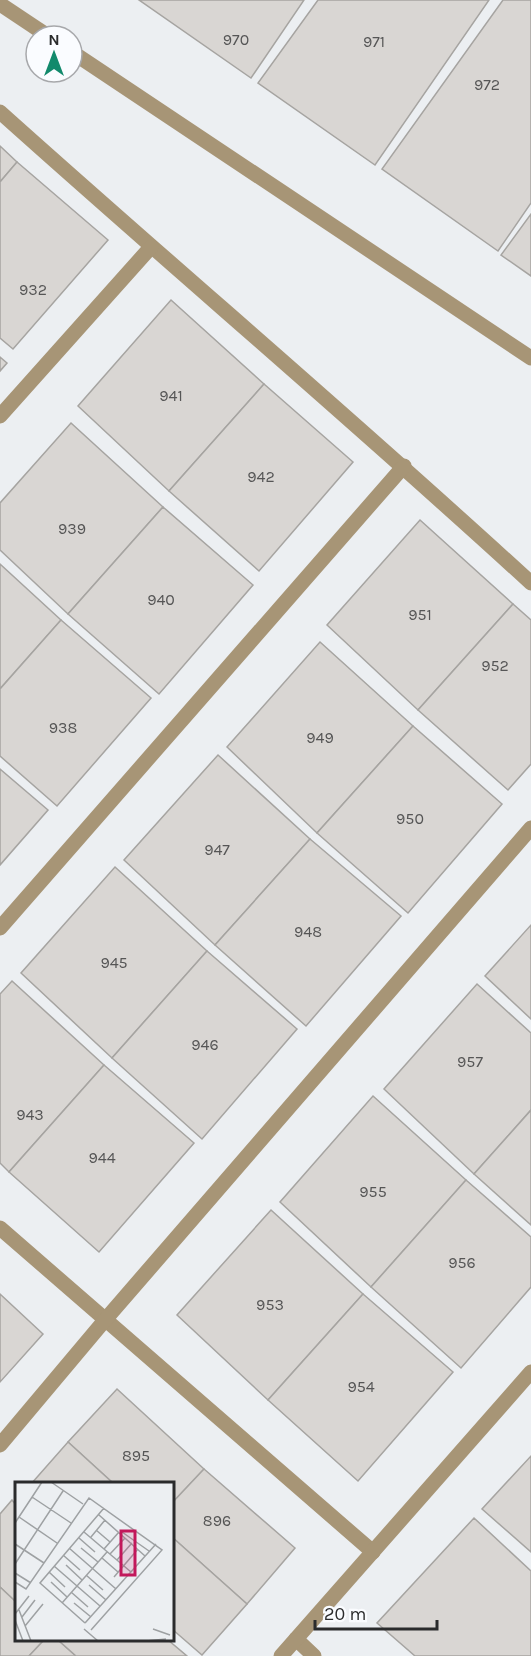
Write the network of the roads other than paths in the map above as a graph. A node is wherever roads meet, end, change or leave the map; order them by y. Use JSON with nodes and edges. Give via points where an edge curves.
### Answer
{"nodes":[{"id":1,"x":0,"y":4,"type":"edge"},
{"id":2,"x":30,"y":24,"type":"edge"},
{"id":3,"x":84,"y":60,"type":"edge"},
{"id":4,"x":0,"y":112,"type":"edge"},
{"id":5,"x":151,"y":247,"type":"junction"},
{"id":6,"x":531,"y":358,"type":"edge"},
{"id":7,"x":0,"y":416,"type":"edge"},
{"id":8,"x":404,"y":466,"type":"junction"},
{"id":9,"x":531,"y":583,"type":"edge"},
{"id":10,"x":531,"y":828,"type":"edge"},
{"id":11,"x":0,"y":928,"type":"edge"},
{"id":12,"x":0,"y":1228,"type":"edge"},
{"id":13,"x":105,"y":1320,"type":"junction"},
{"id":14,"x":531,"y":1372,"type":"edge"},
{"id":15,"x":0,"y":1445,"type":"edge"},
{"id":16,"x":373,"y":1552,"type":"junction"},
{"id":17,"x":296,"y":1639,"type":"junction"},
{"id":18,"x":281,"y":1656,"type":"edge"},
{"id":19,"x":314,"y":1656,"type":"edge"}],
"edges":[{"from":1,"to":2,"type":"street"},
{"from":3,"to":6,"type":"street"},
{"from":4,"to":5,"type":"street"},
{"from":5,"to":7,"type":"street"},
{"from":5,"to":8,"type":"street"},
{"from":8,"to":9,"type":"street"},
{"from":8,"to":11,"type":"street"},
{"from":10,"to":13,"type":"street"},
{"from":12,"to":13,"type":"street"},
{"from":13,"to":15,"type":"street"},
{"from":13,"to":16,"type":"street"},
{"from":14,"to":16,"type":"street"},
{"from":16,"to":17,"type":"street"},
{"from":17,"to":18,"type":"street"},
{"from":17,"to":19,"type":"street"}]}
